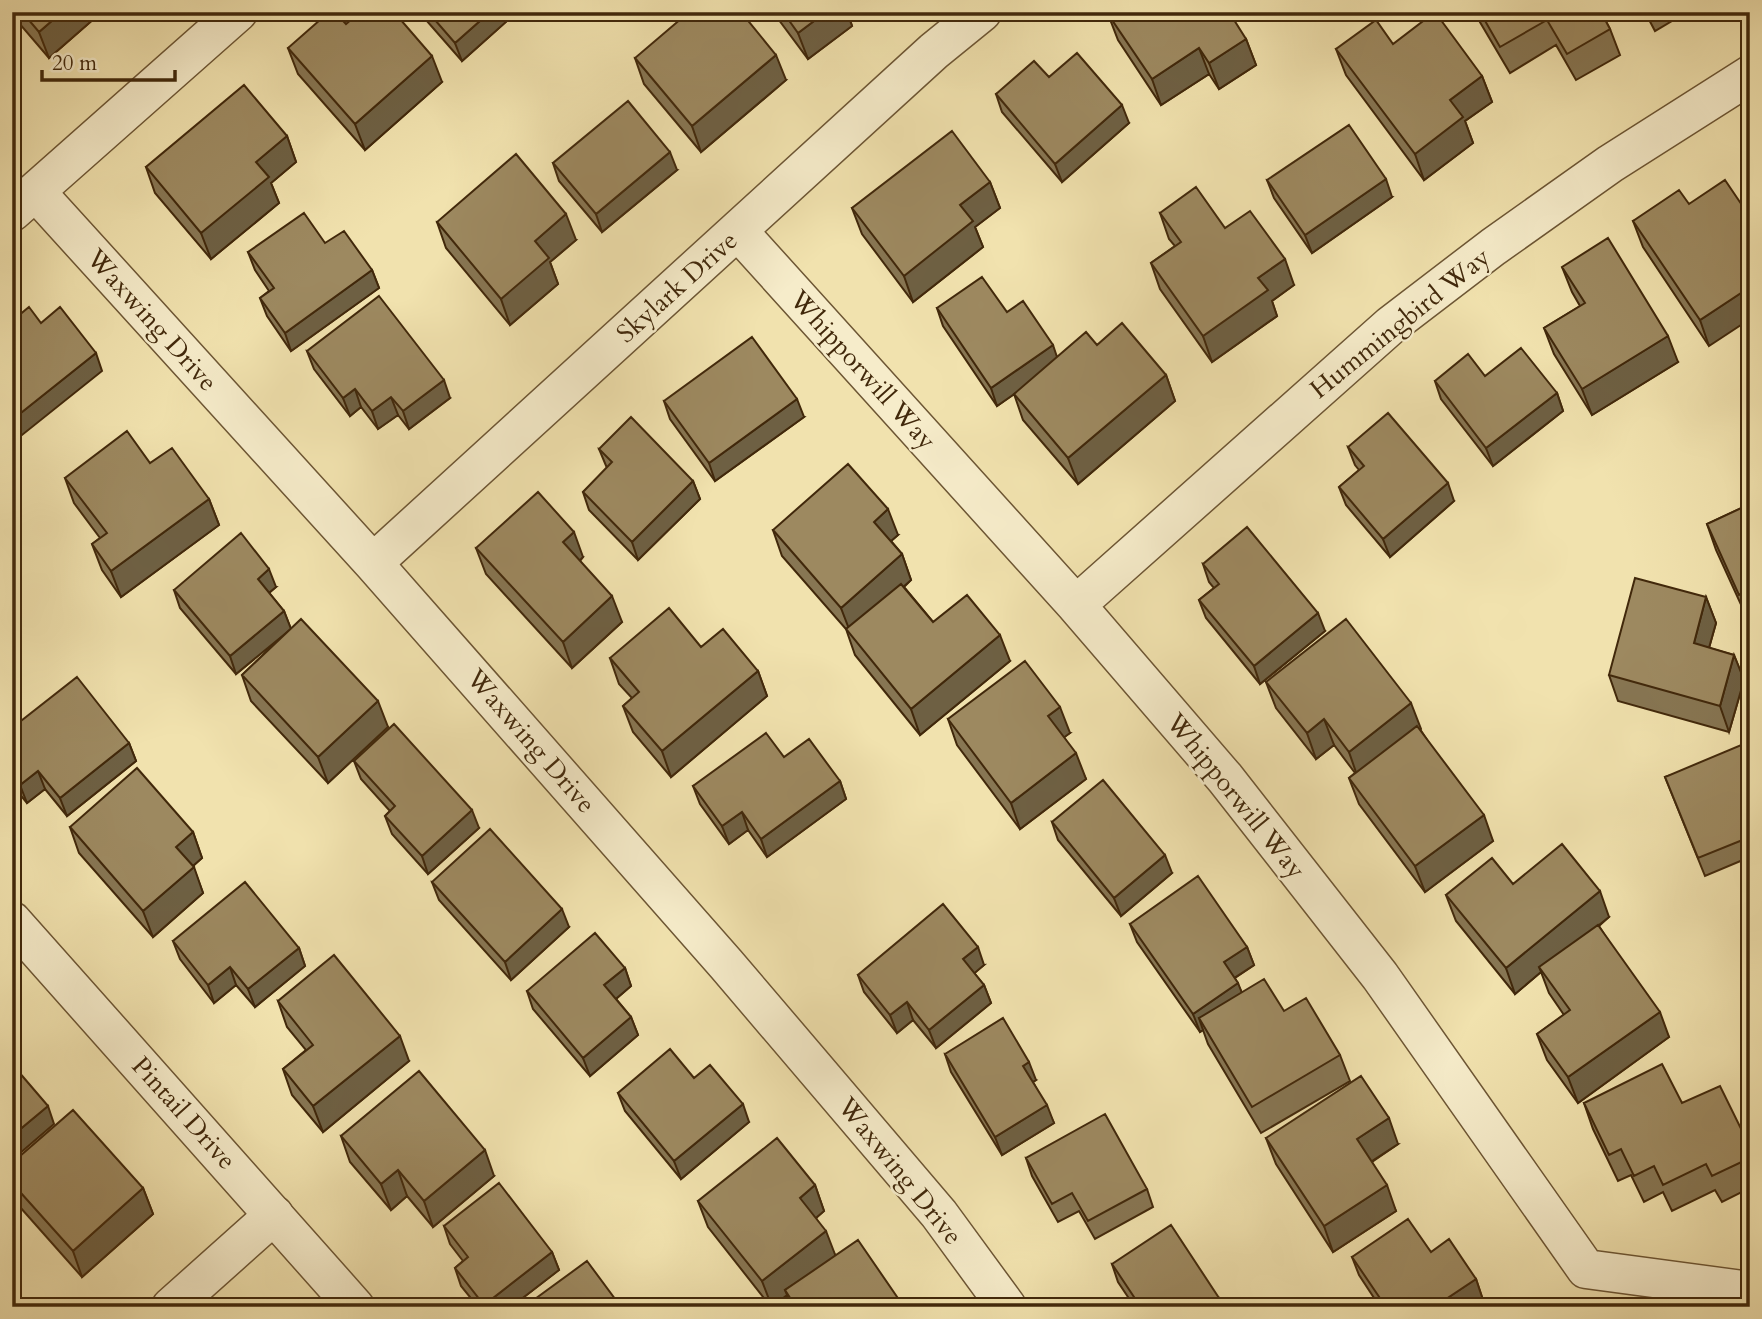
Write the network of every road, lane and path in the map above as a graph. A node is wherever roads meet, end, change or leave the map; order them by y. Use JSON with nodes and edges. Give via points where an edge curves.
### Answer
{"nodes":[{"id":1,"x":238,"y":12,"type":"edge"},
{"id":2,"x":982,"y":12,"type":"edge"},
{"id":3,"x":1750,"y":75,"type":"edge"},
{"id":4,"x":24,"y":202,"type":"edge"},
{"id":5,"x":738,"y":231,"type":"junction"},
{"id":6,"x":373,"y":562,"type":"junction"},
{"id":7,"x":1076,"y":605,"type":"junction"},
{"id":8,"x":12,"y":920,"type":"edge"},
{"id":9,"x":274,"y":1215,"type":"junction"},
{"id":10,"x":1750,"y":1291,"type":"edge"},
{"id":11,"x":171,"y":1307,"type":"edge"},
{"id":12,"x":355,"y":1307,"type":"edge"},
{"id":13,"x":1007,"y":1307,"type":"edge"}],
"edges":[{"from":1,"to":4,"type":"street"},
{"from":2,"to":5,"type":"street","name":"Skylark Drive"},
{"from":3,"to":7,"type":"street","name":"Hummingbird Way","via":[[1610,164],[1391,325]]},
{"from":4,"to":6,"type":"street","name":"Waxwing Drive"},
{"from":5,"to":6,"type":"street","name":"Skylark Drive"},
{"from":5,"to":7,"type":"street","name":"Whipporwill Way"},
{"from":6,"to":13,"type":"street","name":"Waxwing Drive","via":[[939,1214]]},
{"from":7,"to":10,"type":"street","name":"Whipporwill Way","via":[[1224,778],[1380,976],[1586,1269]]},
{"from":8,"to":9,"type":"street","name":"Pintail Drive"},
{"from":9,"to":11,"type":"street"},
{"from":9,"to":12,"type":"street","name":"Pintail Drive"}]}
